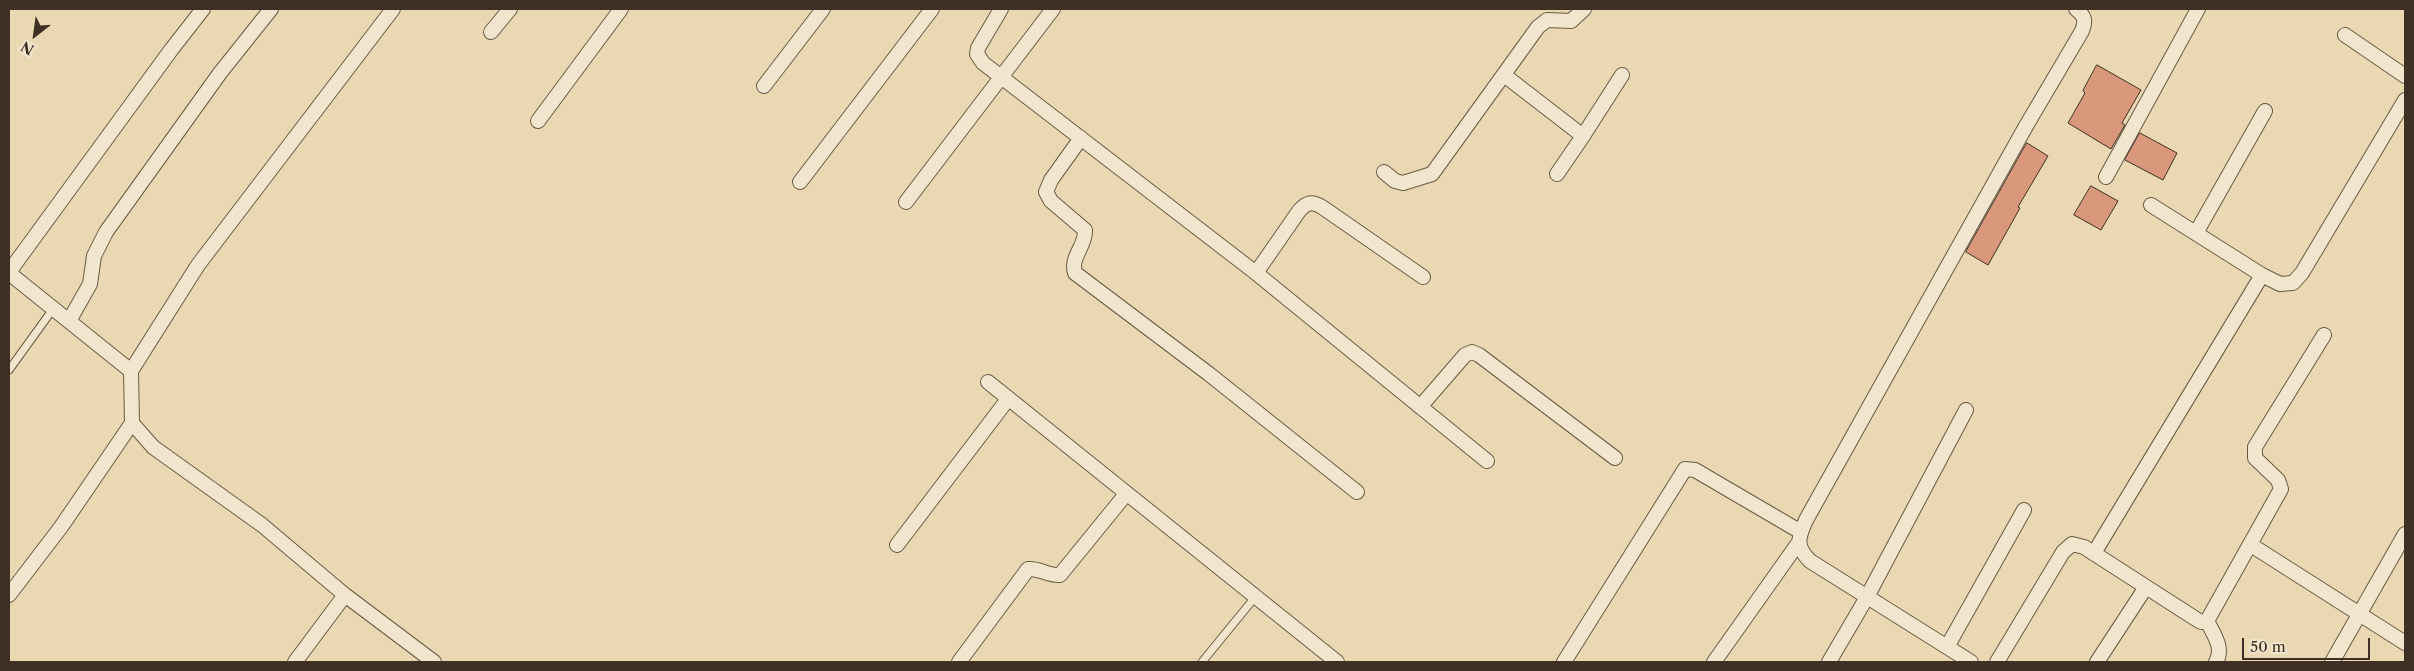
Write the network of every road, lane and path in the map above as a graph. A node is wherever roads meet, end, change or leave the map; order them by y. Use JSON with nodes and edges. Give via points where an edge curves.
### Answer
{"nodes":[{"id":1,"x":203,"y":9,"type":"edge"},
{"id":2,"x":271,"y":9,"type":"edge"},
{"id":3,"x":393,"y":9,"type":"edge"},
{"id":4,"x":510,"y":9,"type":"edge"},
{"id":5,"x":621,"y":9,"type":"edge"},
{"id":6,"x":823,"y":9,"type":"edge"},
{"id":7,"x":932,"y":9,"type":"edge"},
{"id":8,"x":1001,"y":9,"type":"edge"},
{"id":9,"x":1053,"y":9,"type":"edge"},
{"id":10,"x":1584,"y":9,"type":"edge"},
{"id":11,"x":2198,"y":9,"type":"edge"},
{"id":12,"x":2083,"y":11,"type":"edge"},
{"id":13,"x":491,"y":32,"type":"dead end"},
{"id":14,"x":2345,"y":35,"type":"dead end"},
{"id":15,"x":1622,"y":75,"type":"dead end"},
{"id":16,"x":1504,"y":76,"type":"junction"},
{"id":17,"x":2405,"y":76,"type":"edge"},
{"id":18,"x":1001,"y":77,"type":"junction"},
{"id":19,"x":764,"y":86,"type":"dead end"},
{"id":20,"x":2405,"y":100,"type":"edge"},
{"id":21,"x":2265,"y":111,"type":"dead end"},
{"id":22,"x":538,"y":121,"type":"dead end"},
{"id":23,"x":1583,"y":136,"type":"junction"},
{"id":24,"x":1081,"y":138,"type":"junction"},
{"id":25,"x":1384,"y":172,"type":"dead end"},
{"id":26,"x":1558,"y":174,"type":"dead end"},
{"id":27,"x":2106,"y":177,"type":"dead end"},
{"id":28,"x":800,"y":182,"type":"dead end"},
{"id":29,"x":906,"y":202,"type":"dead end"},
{"id":30,"x":2151,"y":205,"type":"dead end"},
{"id":31,"x":2196,"y":233,"type":"junction"},
{"id":32,"x":1256,"y":272,"type":"junction"},
{"id":33,"x":9,"y":273,"type":"edge"},
{"id":34,"x":2262,"y":275,"type":"junction"},
{"id":35,"x":1422,"y":277,"type":"dead end"},
{"id":36,"x":53,"y":309,"type":"junction"},
{"id":37,"x":69,"y":321,"type":"junction"},
{"id":38,"x":2324,"y":335,"type":"dead end"},
{"id":39,"x":9,"y":370,"type":"edge"},
{"id":40,"x":131,"y":371,"type":"junction"},
{"id":41,"x":988,"y":382,"type":"dead end"},
{"id":42,"x":1008,"y":399,"type":"junction"},
{"id":43,"x":1420,"y":407,"type":"junction"},
{"id":44,"x":1966,"y":410,"type":"dead end"},
{"id":45,"x":132,"y":423,"type":"junction"},
{"id":46,"x":1615,"y":458,"type":"dead end"},
{"id":47,"x":1487,"y":461,"type":"dead end"},
{"id":48,"x":1357,"y":492,"type":"dead end"},
{"id":49,"x":1126,"y":494,"type":"junction"},
{"id":50,"x":2024,"y":510,"type":"dead end"},
{"id":51,"x":2405,"y":534,"type":"edge"},
{"id":52,"x":1800,"y":537,"type":"junction"},
{"id":53,"x":897,"y":545,"type":"dead end"},
{"id":54,"x":2251,"y":545,"type":"junction"},
{"id":55,"x":2094,"y":553,"type":"junction"},
{"id":56,"x":2146,"y":587,"type":"junction"},
{"id":57,"x":9,"y":595,"type":"edge"},
{"id":58,"x":345,"y":595,"type":"junction"},
{"id":59,"x":1256,"y":596,"type":"junction"},
{"id":60,"x":1867,"y":597,"type":"junction"},
{"id":61,"x":2360,"y":616,"type":"junction"},
{"id":62,"x":2208,"y":621,"type":"junction"},
{"id":63,"x":2405,"y":643,"type":"edge"},
{"id":64,"x":1951,"y":654,"type":"edge"},
{"id":65,"x":295,"y":662,"type":"edge"},
{"id":66,"x":434,"y":662,"type":"edge"},
{"id":67,"x":959,"y":662,"type":"edge"},
{"id":68,"x":1202,"y":662,"type":"edge"},
{"id":69,"x":1337,"y":662,"type":"edge"},
{"id":70,"x":1564,"y":662,"type":"edge"},
{"id":71,"x":1714,"y":662,"type":"edge"},
{"id":72,"x":1829,"y":662,"type":"edge"},
{"id":73,"x":1971,"y":662,"type":"edge"},
{"id":74,"x":1997,"y":662,"type":"edge"},
{"id":75,"x":2097,"y":662,"type":"edge"},
{"id":76,"x":2216,"y":662,"type":"edge"},
{"id":77,"x":2332,"y":662,"type":"edge"}],
"edges":[{"from":1,"to":33,"type":"street"},
{"from":2,"to":37,"type":"street","via":[[220,73],[106,232],[94,256],[90,284]]},
{"from":3,"to":40,"type":"street","via":[[198,265]]},
{"from":4,"to":13,"type":"street"},
{"from":5,"to":22,"type":"street"},
{"from":6,"to":19,"type":"street"},
{"from":7,"to":28,"type":"street"},
{"from":8,"to":18,"type":"street","via":[[981,41],[977,54]]},
{"from":9,"to":18,"type":"street"},
{"from":10,"to":16,"type":"street","via":[[1571,22],[1547,20],[1538,27]]},
{"from":11,"to":27,"type":"street"},
{"from":12,"to":52,"type":"street","via":[[2082,31],[2026,126]]},
{"from":14,"to":17,"type":"street"},
{"from":15,"to":23,"type":"street"},
{"from":16,"to":23,"type":"street"},
{"from":16,"to":25,"type":"street","via":[[1432,174],[1404,183],[1395,181]]},
{"from":18,"to":24,"type":"street"},
{"from":18,"to":29,"type":"street"},
{"from":20,"to":34,"type":"street","via":[[2298,280],[2286,285]]},
{"from":21,"to":31,"type":"street"},
{"from":23,"to":26,"type":"street"},
{"from":24,"to":32,"type":"street"},
{"from":24,"to":48,"type":"street","via":[[1046,192],[1050,201],[1085,230],[1084,241],[1074,261],[1075,273]]},
{"from":30,"to":31,"type":"street"},
{"from":31,"to":34,"type":"street"},
{"from":32,"to":35,"type":"street","via":[[1299,211],[1312,202]]},
{"from":32,"to":43,"type":"street"},
{"from":33,"to":36,"type":"street"},
{"from":34,"to":55,"type":"street"},
{"from":36,"to":37,"type":"street"},
{"from":36,"to":39,"type":"lane"},
{"from":37,"to":40,"type":"street"},
{"from":38,"to":54,"type":"street","via":[[2255,447],[2256,458],[2278,480],[2281,489]]},
{"from":40,"to":45,"type":"street"},
{"from":41,"to":42,"type":"street"},
{"from":42,"to":49,"type":"street"},
{"from":42,"to":53,"type":"street"},
{"from":43,"to":46,"type":"street","via":[[1465,355],[1472,352]]},
{"from":43,"to":47,"type":"street"},
{"from":44,"to":60,"type":"street"},
{"from":45,"to":57,"type":"street","via":[[61,527]]},
{"from":45,"to":58,"type":"street","via":[[153,447],[262,525]]},
{"from":49,"to":59,"type":"street"},
{"from":49,"to":67,"type":"street","via":[[1060,575],[1051,576],[1036,568],[1028,569]]},
{"from":50,"to":64,"type":"street"},
{"from":51,"to":61,"type":"street"},
{"from":52,"to":60,"type":"street","via":[[1801,552],[1810,561]]},
{"from":52,"to":70,"type":"street","via":[[1695,470],[1685,469]]},
{"from":52,"to":71,"type":"street"},
{"from":54,"to":61,"type":"street"},
{"from":54,"to":62,"type":"street"},
{"from":55,"to":56,"type":"street"},
{"from":55,"to":74,"type":"street","via":[[2078,544],[2067,547]]},
{"from":56,"to":62,"type":"street","via":[[2201,622]]},
{"from":56,"to":75,"type":"street"},
{"from":58,"to":65,"type":"street"},
{"from":58,"to":66,"type":"street"},
{"from":59,"to":68,"type":"lane"},
{"from":59,"to":69,"type":"street"},
{"from":60,"to":64,"type":"street"},
{"from":60,"to":72,"type":"street"},
{"from":61,"to":63,"type":"street"},
{"from":61,"to":77,"type":"street"},
{"from":62,"to":76,"type":"street","via":[[2220,647]]},
{"from":64,"to":73,"type":"street"}]}
